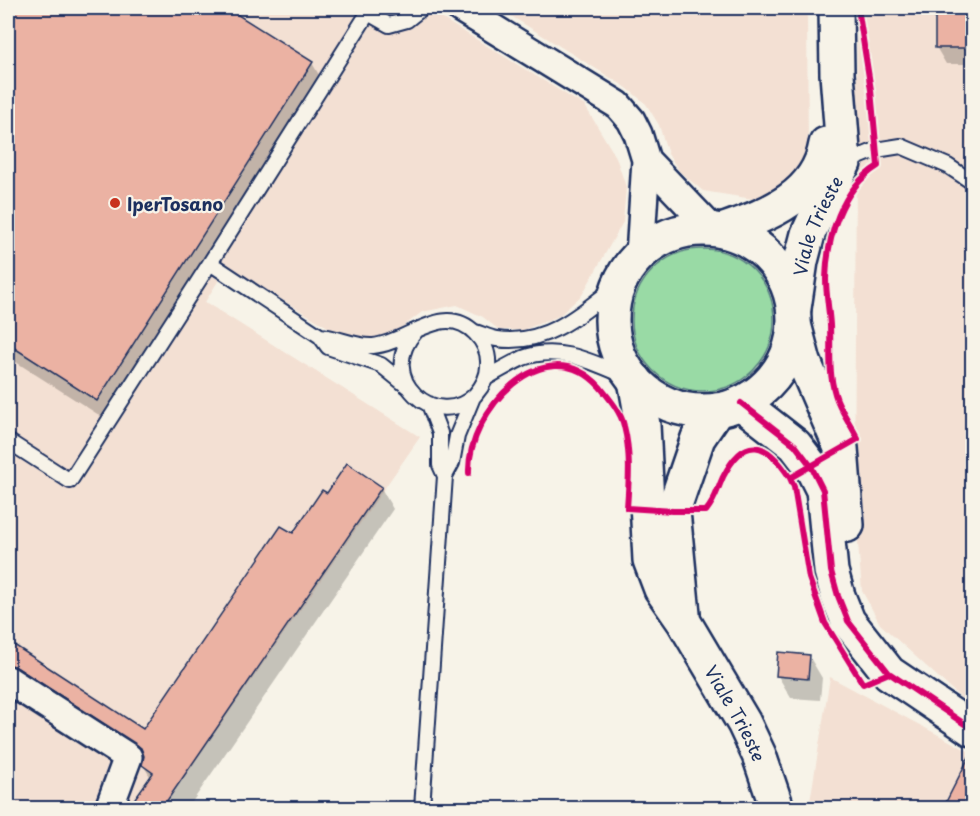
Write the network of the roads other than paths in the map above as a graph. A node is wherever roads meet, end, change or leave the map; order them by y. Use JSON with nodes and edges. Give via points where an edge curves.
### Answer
{"nodes":[{"id":1,"x":422,"y":8,"type":"edge"},
{"id":2,"x":460,"y":8,"type":"edge"},
{"id":3,"x":836,"y":8,"type":"edge"},
{"id":4,"x":837,"y":74,"type":"junction"},
{"id":5,"x":646,"y":160,"type":"junction"},
{"id":6,"x":844,"y":163,"type":"junction"},
{"id":7,"x":972,"y":182,"type":"edge"},
{"id":8,"x":717,"y":230,"type":"junction"},
{"id":9,"x":210,"y":263,"type":"junction"},
{"id":10,"x":630,"y":269,"type":"junction"},
{"id":11,"x":794,"y":317,"type":"junction"},
{"id":12,"x":416,"y":331,"type":"junction"},
{"id":13,"x":474,"y":332,"type":"junction"},
{"id":14,"x":320,"y":336,"type":"junction"},
{"id":15,"x":486,"y":378,"type":"junction"},
{"id":16,"x":635,"y":380,"type":"junction"},
{"id":17,"x":407,"y":386,"type":"junction"},
{"id":18,"x":473,"y":397,"type":"junction"},
{"id":19,"x":429,"y":404,"type":"junction"},
{"id":20,"x":729,"y":406,"type":"junction"},
{"id":21,"x":8,"y":441,"type":"edge"},
{"id":22,"x":445,"y":476,"type":"junction"},
{"id":23,"x":684,"y":622,"type":"junction"},
{"id":24,"x":885,"y":668,"type":"junction"},
{"id":25,"x":8,"y":680,"type":"edge"},
{"id":26,"x":972,"y":729,"type":"edge"},
{"id":27,"x":109,"y":808,"type":"edge"},
{"id":28,"x":422,"y":808,"type":"edge"},
{"id":29,"x":777,"y":808,"type":"edge"}],
"edges":[{"from":1,"to":9,"type":"lane","via":[[407,20],[389,25],[368,13]]},
{"from":2,"to":5,"type":"street","via":[[618,105],[638,134]]},
{"from":3,"to":4,"type":"main road","name":"Viale Trieste"},
{"from":4,"to":6,"type":"main road","name":"Viale Trieste"},
{"from":4,"to":8,"type":"main road","name":"Viale Trieste","via":[[825,150],[814,174],[799,193],[766,215]]},
{"from":5,"to":8,"type":"street"},
{"from":5,"to":10,"type":"street"},
{"from":6,"to":7,"type":"lane","via":[[876,150],[901,146],[948,166]]},
{"from":6,"to":11,"type":"main road","name":"Viale Trieste","via":[[808,234]]},
{"from":8,"to":10,"type":"main road","name":"Viale Trieste","via":[[671,235],[656,242]]},
{"from":8,"to":11,"type":"main road","name":"Viale Trieste","via":[[743,238],[778,267],[788,287]]},
{"from":9,"to":14,"type":"lane"},
{"from":9,"to":21,"type":"lane","via":[[70,481]]},
{"from":10,"to":13,"type":"lane","via":[[578,316],[545,334],[497,339]]},
{"from":10,"to":16,"type":"main road","name":"Viale Trieste","via":[[615,299],[613,328],[620,357]]},
{"from":11,"to":20,"type":"main road","name":"Viale Trieste","via":[[791,344],[772,379],[758,392]]},
{"from":11,"to":24,"type":"main road","via":[[804,362],[841,448],[856,590]]},
{"from":12,"to":13,"type":"lane","via":[[446,321]]},
{"from":12,"to":14,"type":"lane","via":[[376,346]]},
{"from":12,"to":17,"type":"lane","via":[[402,357]]},
{"from":13,"to":15,"type":"lane","via":[[486,348]]},
{"from":14,"to":17,"type":"lane","via":[[328,347],[381,365]]},
{"from":15,"to":16,"type":"lane","via":[[524,358],[552,353],[587,360]]},
{"from":15,"to":18,"type":"lane"},
{"from":16,"to":20,"type":"main road","name":"Viale Trieste","via":[[664,402],[681,408],[699,411]]},
{"from":16,"to":23,"type":"main road","name":"Viale Trieste","via":[[643,425],[650,560],[661,589]]},
{"from":17,"to":19,"type":"lane"},
{"from":18,"to":19,"type":"lane","via":[[452,407]]},
{"from":18,"to":22,"type":"lane"},
{"from":19,"to":22,"type":"lane","via":[[440,433],[440,465]]},
{"from":20,"to":23,"type":"main road","name":"Viale Trieste","via":[[698,438],[673,512]]},
{"from":20,"to":24,"type":"main road","via":[[795,445],[810,466],[823,490],[831,571],[838,596],[848,621]]},
{"from":22,"to":28,"type":"lane"},
{"from":23,"to":29,"type":"main road","name":"Viale Trieste","via":[[744,723]]},
{"from":24,"to":26,"type":"main road"},
{"from":25,"to":27,"type":"street","via":[[128,757]]}]}
